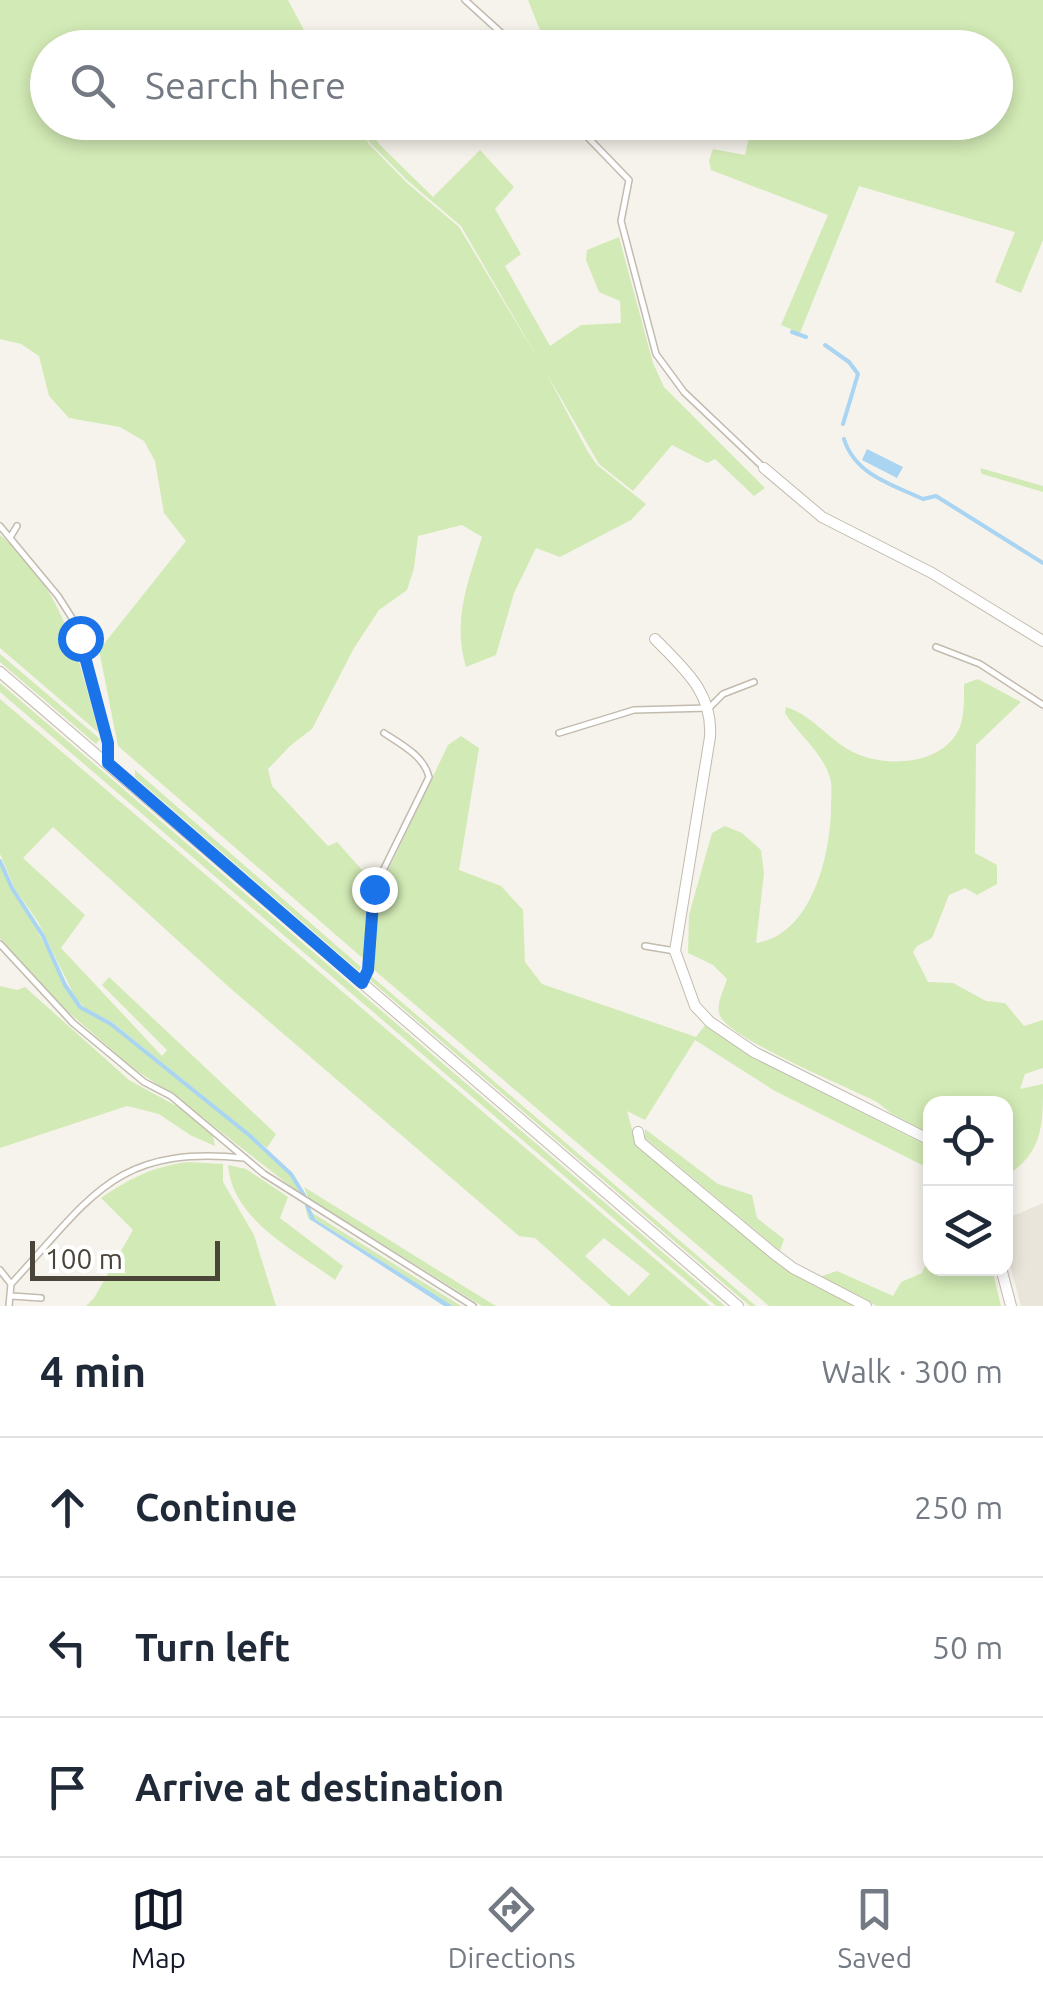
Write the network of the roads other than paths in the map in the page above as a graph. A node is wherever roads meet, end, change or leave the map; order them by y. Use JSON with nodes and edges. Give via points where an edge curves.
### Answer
{"nodes":[{"id":1,"x":464,"y":0,"type":"edge"},
{"id":2,"x":498,"y":30,"type":"edge"},
{"id":3,"x":590,"y":140,"type":"edge"},
{"id":4,"x":764,"y":468,"type":"joint"},
{"id":5,"x":0,"y":526,"type":"edge"},
{"id":6,"x":17,"y":526,"type":"dead end"},
{"id":7,"x":10,"y":536,"type":"junction"},
{"id":8,"x":655,"y":639,"type":"dead end"},
{"id":9,"x":1043,"y":641,"type":"edge"},
{"id":10,"x":936,"y":647,"type":"dead end"},
{"id":11,"x":0,"y":672,"type":"edge"},
{"id":12,"x":754,"y":682,"type":"dead end"},
{"id":13,"x":1043,"y":704,"type":"edge"},
{"id":14,"x":709,"y":708,"type":"junction"},
{"id":15,"x":384,"y":733,"type":"dead end"},
{"id":16,"x":560,"y":734,"type":"dead end"},
{"id":17,"x":108,"y":763,"type":"junction"},
{"id":18,"x":0,"y":944,"type":"edge"},
{"id":19,"x":645,"y":946,"type":"dead end"},
{"id":20,"x":675,"y":951,"type":"junction"},
{"id":21,"x":362,"y":983,"type":"junction"},
{"id":22,"x":638,"y":1132,"type":"dead end"},
{"id":23,"x":923,"y":1136,"type":"edge"},
{"id":24,"x":247,"y":1158,"type":"junction"},
{"id":25,"x":0,"y":1270,"type":"edge"},
{"id":26,"x":1003,"y":1276,"type":"edge"},
{"id":27,"x":11,"y":1284,"type":"junction"},
{"id":28,"x":12,"y":1296,"type":"junction"},
{"id":29,"x":41,"y":1298,"type":"dead end"},
{"id":30,"x":9,"y":1306,"type":"edge"},
{"id":31,"x":473,"y":1306,"type":"edge"},
{"id":32,"x":738,"y":1306,"type":"edge"},
{"id":33,"x":866,"y":1306,"type":"edge"},
{"id":34,"x":1011,"y":1306,"type":"edge"}],
"edges":[{"from":1,"to":2,"type":"lane"},
{"from":3,"to":4,"type":"lane","via":[[629,180],[621,221],[656,354],[684,392]]},
{"from":4,"to":9,"type":"street","via":[[822,517]]},
{"from":5,"to":7,"type":"lane"},
{"from":6,"to":7,"type":"lane"},
{"from":7,"to":17,"type":"lane","via":[[72,618]]},
{"from":8,"to":14,"type":"street","via":[[696,682]]},
{"from":10,"to":13,"type":"lane","via":[[980,664]]},
{"from":11,"to":17,"type":"street"},
{"from":12,"to":14,"type":"lane","via":[[723,694]]},
{"from":14,"to":16,"type":"lane","via":[[634,710]]},
{"from":14,"to":20,"type":"street"},
{"from":15,"to":21,"type":"lane","via":[[425,765],[428,777],[374,889]]},
{"from":17,"to":21,"type":"street"},
{"from":18,"to":24,"type":"lane","via":[[119,1062]]},
{"from":19,"to":20,"type":"lane"},
{"from":20,"to":23,"type":"street","via":[[687,990],[710,1022],[754,1052]]},
{"from":21,"to":32,"type":"street"},
{"from":22,"to":33,"type":"street","via":[[640,1142],[773,1253]]},
{"from":24,"to":27,"type":"lane","via":[[174,1157],[132,1169],[97,1192]]},
{"from":24,"to":31,"type":"lane"},
{"from":25,"to":27,"type":"lane"},
{"from":26,"to":34,"type":"street"},
{"from":27,"to":28,"type":"lane"},
{"from":28,"to":29,"type":"lane"},
{"from":28,"to":30,"type":"lane"}]}
